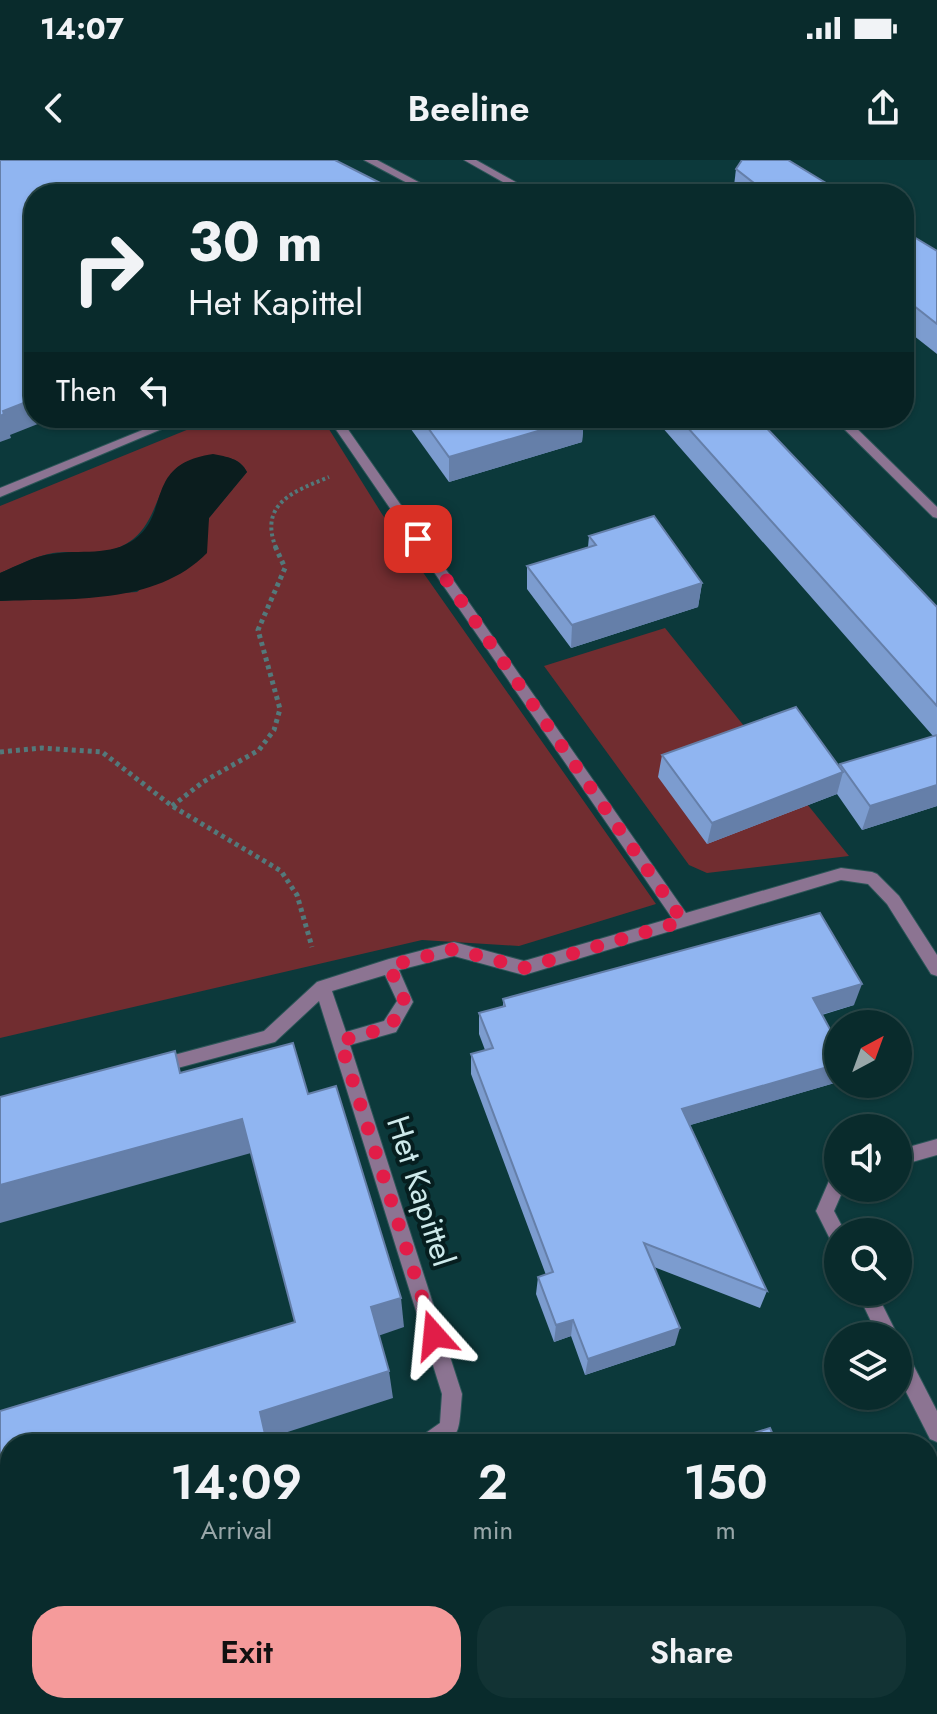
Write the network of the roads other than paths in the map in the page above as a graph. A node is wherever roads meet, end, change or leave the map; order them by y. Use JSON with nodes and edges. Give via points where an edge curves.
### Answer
{"nodes":[{"id":1,"x":369,"y":160,"type":"edge"},
{"id":2,"x":469,"y":160,"type":"edge"},
{"id":3,"x":416,"y":184,"type":"edge"},
{"id":4,"x":513,"y":184,"type":"edge"},
{"id":5,"x":158,"y":428,"type":"edge"},
{"id":6,"x":341,"y":428,"type":"edge"},
{"id":7,"x":849,"y":428,"type":"edge"},
{"id":8,"x":0,"y":493,"type":"edge"},
{"id":9,"x":937,"y":514,"type":"edge"},
{"id":10,"x":683,"y":921,"type":"junction"},
{"id":11,"x":389,"y":966,"type":"junction"},
{"id":12,"x":937,"y":969,"type":"edge"},
{"id":13,"x":323,"y":987,"type":"junction"},
{"id":14,"x":340,"y":1041,"type":"junction"},
{"id":15,"x":147,"y":1069,"type":"edge"},
{"id":16,"x":937,"y":1147,"type":"edge"},
{"id":17,"x":912,"y":1154,"type":"edge"},
{"id":18,"x":912,"y":1383,"type":"edge"},
{"id":19,"x":937,"y":1432,"type":"edge"},
{"id":20,"x":441,"y":1434,"type":"edge"}],
"edges":[{"from":1,"to":3,"type":"street"},
{"from":2,"to":4,"type":"street"},
{"from":5,"to":8,"type":"street"},
{"from":6,"to":10,"type":"street"},
{"from":7,"to":9,"type":"street"},
{"from":10,"to":11,"type":"street","via":[[524,968],[454,949]]},
{"from":10,"to":12,"type":"street","via":[[841,874],[872,878],[893,900]]},
{"from":11,"to":13,"type":"street"},
{"from":11,"to":14,"type":"street","via":[[405,1002],[390,1027]]},
{"from":13,"to":14,"type":"street","name":"Het Kapittel"},
{"from":13,"to":15,"type":"street","via":[[269,1037]]},
{"from":14,"to":20,"type":"street","name":"Het Kapittel","via":[[452,1394],[449,1428]]},
{"from":16,"to":17,"type":"street"},
{"from":18,"to":19,"type":"street"}]}
